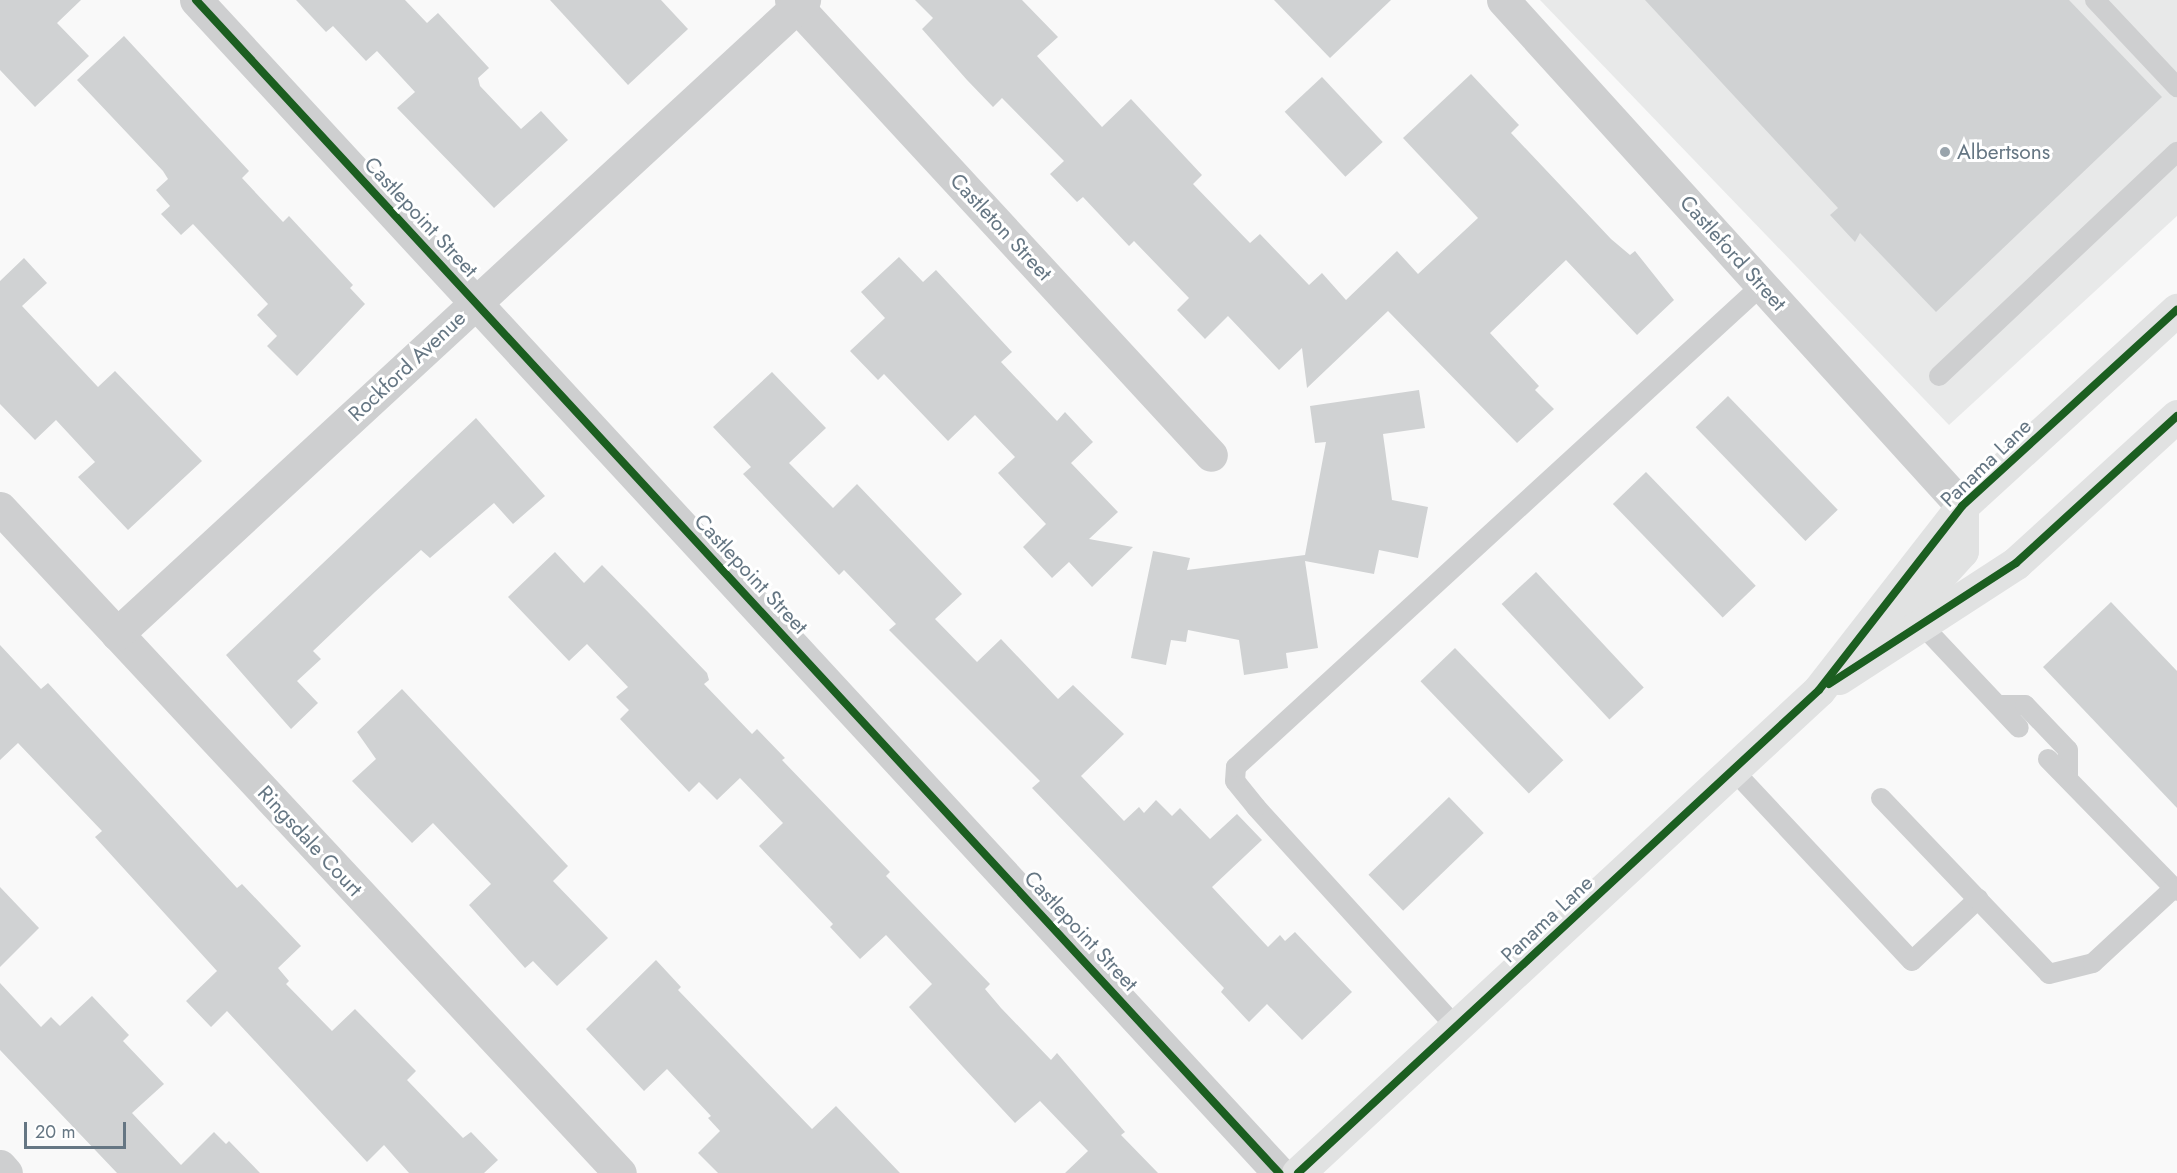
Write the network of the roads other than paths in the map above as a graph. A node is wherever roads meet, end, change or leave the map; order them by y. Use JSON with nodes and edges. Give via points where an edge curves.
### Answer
{"nodes":[{"id":1,"x":196,"y":0,"type":"edge"},
{"id":2,"x":1503,"y":0,"type":"edge"},
{"id":3,"x":2095,"y":0,"type":"edge"},
{"id":4,"x":797,"y":2,"type":"edge"},
{"id":5,"x":2177,"y":87,"type":"edge"},
{"id":6,"x":2177,"y":153,"type":"edge"},
{"id":7,"x":1762,"y":285,"type":"junction"},
{"id":8,"x":476,"y":303,"type":"junction"},
{"id":9,"x":2177,"y":310,"type":"edge"},
{"id":10,"x":1939,"y":376,"type":"dead end"},
{"id":11,"x":2177,"y":416,"type":"edge"},
{"id":12,"x":1211,"y":454,"type":"dead end"},
{"id":13,"x":1962,"y":506,"type":"junction"},
{"id":14,"x":0,"y":508,"type":"edge"},
{"id":15,"x":1922,"y":625,"type":"junction"},
{"id":16,"x":117,"y":634,"type":"junction"},
{"id":17,"x":1861,"y":664,"type":"junction"},
{"id":18,"x":1819,"y":690,"type":"junction"},
{"id":19,"x":1999,"y":705,"type":"junction"},
{"id":20,"x":2019,"y":728,"type":"dead end"},
{"id":21,"x":2048,"y":759,"type":"dead end"},
{"id":22,"x":1734,"y":771,"type":"junction"},
{"id":23,"x":2068,"y":778,"type":"junction"},
{"id":24,"x":1881,"y":798,"type":"dead end"},
{"id":25,"x":2175,"y":890,"type":"edge"},
{"id":26,"x":1978,"y":899,"type":"junction"},
{"id":27,"x":1456,"y":1027,"type":"junction"},
{"id":28,"x":0,"y":1167,"type":"edge"},
{"id":29,"x":6,"y":1173,"type":"edge"},
{"id":30,"x":620,"y":1173,"type":"edge"},
{"id":31,"x":1279,"y":1173,"type":"edge"},
{"id":32,"x":1298,"y":1173,"type":"edge"}],
"edges":[{"from":1,"to":8,"type":"street","name":"Castlepoint Street"},
{"from":2,"to":7,"type":"street","name":"Castleford Street"},
{"from":3,"to":5,"type":"lane"},
{"from":4,"to":8,"type":"street","name":"Rockford Avenue"},
{"from":4,"to":12,"type":"street","name":"Castleton Street"},
{"from":6,"to":10,"type":"lane"},
{"from":7,"to":13,"type":"street","name":"Castleford Street"},
{"from":7,"to":27,"type":"lane","via":[[1250,750],[1236,767],[1235,781],[1256,807]]},
{"from":8,"to":16,"type":"street","name":"Rockford Avenue"},
{"from":8,"to":31,"type":"street","name":"Castlepoint Street"},
{"from":9,"to":13,"type":"main road","name":"Panama Lane"},
{"from":11,"to":15,"type":"main road","name":"Panama Lane","via":[[2016,563]]},
{"from":13,"to":17,"type":"main road","via":[[1962,551]]},
{"from":13,"to":18,"type":"main road","name":"Panama Lane"},
{"from":14,"to":16,"type":"street","name":"Ringsdale Court"},
{"from":15,"to":17,"type":"main road","name":"Panama Lane"},
{"from":15,"to":19,"type":"lane"},
{"from":16,"to":30,"type":"street","name":"Ringsdale Court"},
{"from":17,"to":18,"type":"main road","name":"Panama Lane"},
{"from":18,"to":22,"type":"main road","name":"Panama Lane"},
{"from":19,"to":20,"type":"lane"},
{"from":19,"to":23,"type":"lane","via":[[2025,705],[2068,750]]},
{"from":21,"to":23,"type":"lane"},
{"from":22,"to":26,"type":"lane","via":[[1912,961]]},
{"from":22,"to":27,"type":"main road","name":"Panama Lane"},
{"from":23,"to":25,"type":"lane"},
{"from":24,"to":26,"type":"lane"},
{"from":25,"to":26,"type":"lane","via":[[2093,963],[2049,974]]},
{"from":27,"to":32,"type":"main road","name":"Panama Lane"},
{"from":28,"to":29,"type":"street"}]}
